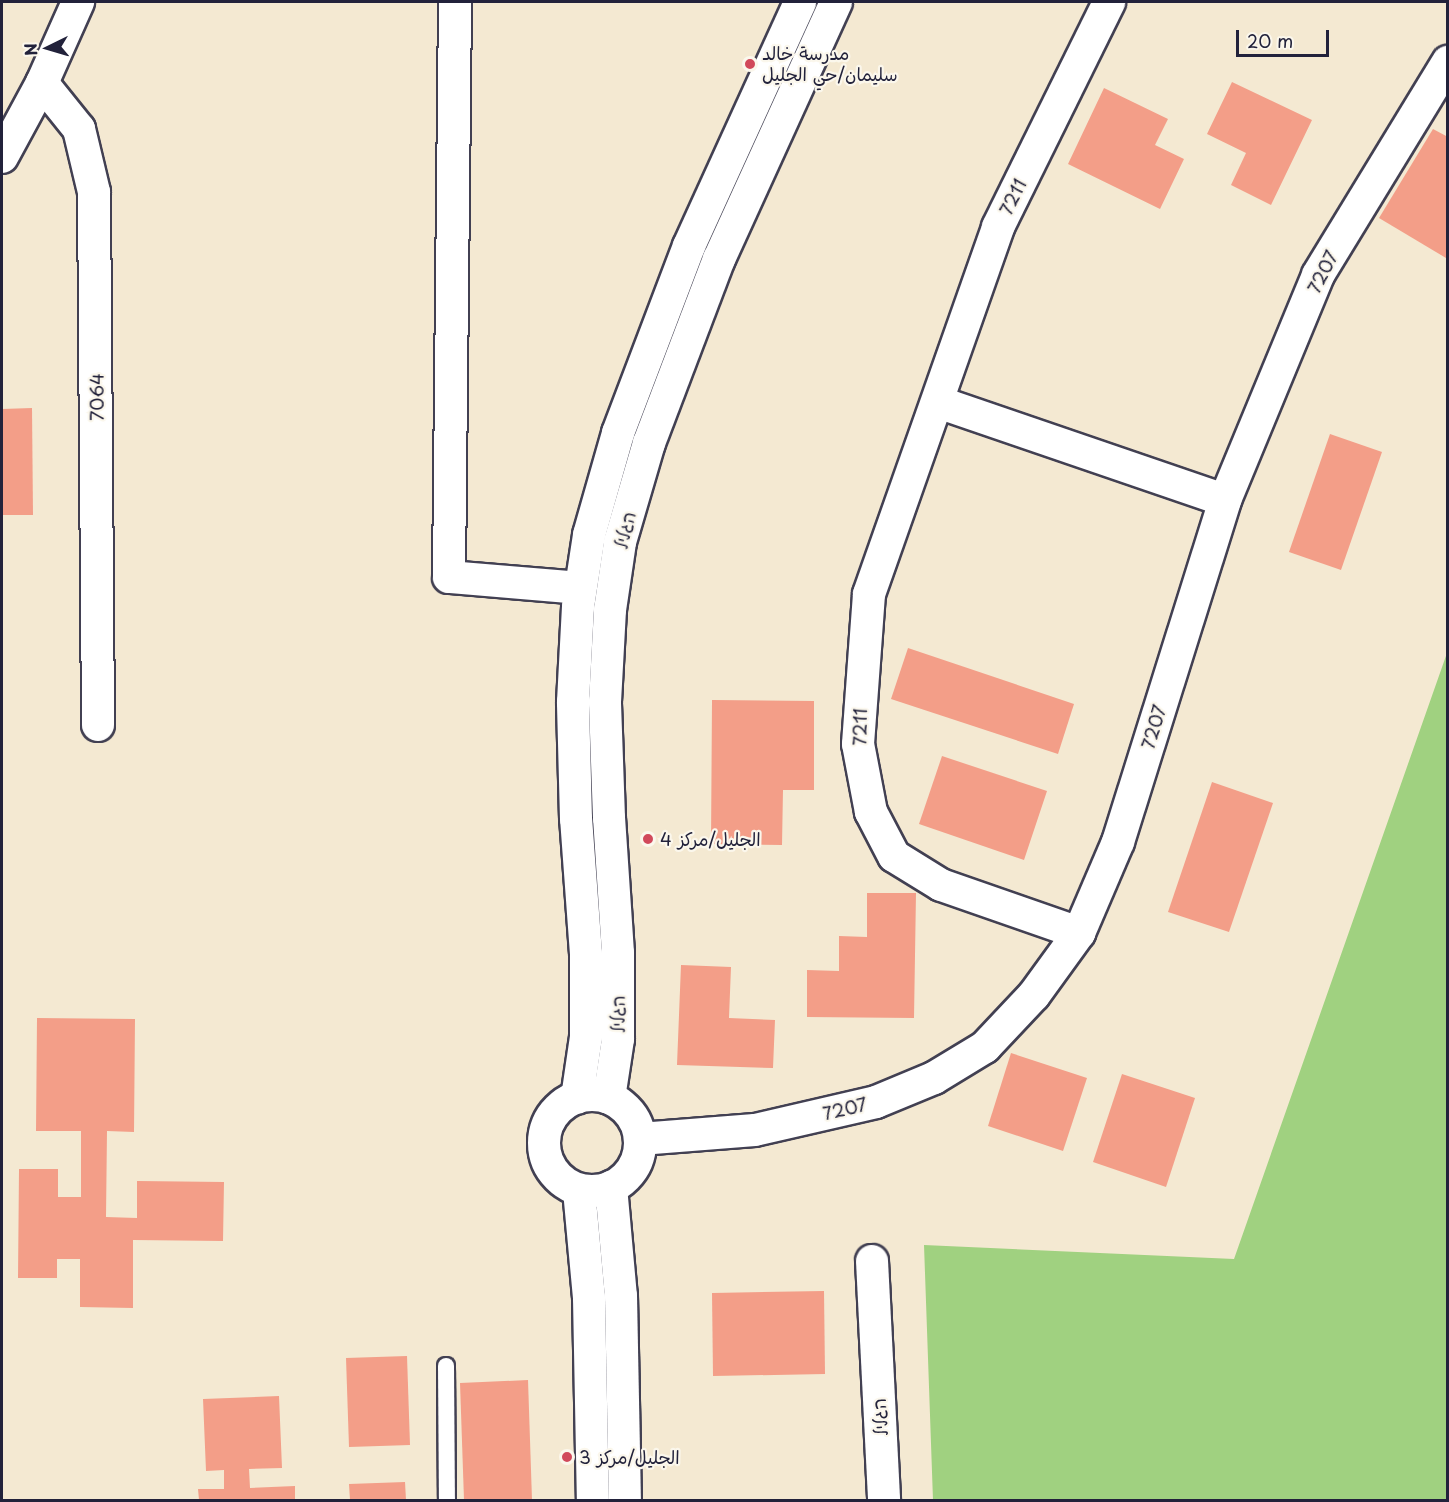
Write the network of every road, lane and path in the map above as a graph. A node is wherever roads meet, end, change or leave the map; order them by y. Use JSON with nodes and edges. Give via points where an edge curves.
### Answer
{"nodes":[{"id":1,"x":78,"y":2,"type":"edge"},
{"id":2,"x":455,"y":2,"type":"edge"},
{"id":3,"x":800,"y":2,"type":"edge"},
{"id":4,"x":836,"y":2,"type":"edge"},
{"id":5,"x":1109,"y":2,"type":"edge"},
{"id":6,"x":1448,"y":62,"type":"edge"},
{"id":7,"x":42,"y":82,"type":"junction"},
{"id":8,"x":2,"y":157,"type":"edge"},
{"id":9,"x":938,"y":402,"type":"junction"},
{"id":10,"x":1225,"y":500,"type":"junction"},
{"id":11,"x":580,"y":588,"type":"junction"},
{"id":12,"x":98,"y":725,"type":"dead end"},
{"id":13,"x":1079,"y":933,"type":"junction"},
{"id":14,"x":577,"y":1098,"type":"junction"},
{"id":15,"x":609,"y":1098,"type":"junction"},
{"id":16,"x":640,"y":1139,"type":"junction"},
{"id":17,"x":611,"y":1187,"type":"junction"},
{"id":18,"x":579,"y":1190,"type":"junction"},
{"id":19,"x":872,"y":1262,"type":"dead end"},
{"id":20,"x":446,"y":1366,"type":"dead end"},
{"id":21,"x":447,"y":1500,"type":"edge"},
{"id":22,"x":593,"y":1500,"type":"edge"},
{"id":23,"x":625,"y":1500,"type":"edge"},
{"id":24,"x":884,"y":1500,"type":"edge"}],
"edges":[{"from":1,"to":7,"type":"street"},
{"from":2,"to":11,"type":"street","via":[[449,577]]},
{"from":3,"to":11,"type":"street","name":"הגליל","via":[[689,246],[618,433],[589,535]]},
{"from":4,"to":15,"type":"street","name":"הגליל","via":[[719,259],[650,443],[620,542],[610,610],[605,702],[618,964],[618,1039]]},
{"from":5,"to":9,"type":"street","name":"7211","via":[[998,227]]},
{"from":6,"to":10,"type":"street","name":"7207","via":[[1318,275]]},
{"from":7,"to":8,"type":"street"},
{"from":7,"to":12,"type":"street","name":"7064","via":[[79,129],[94,192]]},
{"from":9,"to":10,"type":"street"},
{"from":9,"to":13,"type":"street","name":"7211","via":[[869,594],[858,744],[871,812],[894,856],[941,885]]},
{"from":10,"to":13,"type":"street","name":"7207","via":[[1118,842]]},
{"from":11,"to":14,"type":"street","name":"הגליל","via":[[573,702],[576,819],[586,954],[586,1037]]},
{"from":13,"to":16,"type":"street","name":"7207","via":[[1034,995],[985,1047],[934,1078],[876,1102],[755,1130]]},
{"from":14,"to":15,"type":"street","via":[[588,1094]]},
{"from":14,"to":18,"type":"street","via":[[554,1112],[545,1128],[543,1147],[560,1180]]},
{"from":15,"to":16,"type":"street","via":[[623,1106],[635,1121]]},
{"from":16,"to":17,"type":"street","via":[[638,1157],[629,1174]]},
{"from":17,"to":18,"type":"street","via":[[596,1192]]},
{"from":17,"to":23,"type":"street","via":[[621,1296]]},
{"from":18,"to":22,"type":"street","via":[[589,1298]]},
{"from":19,"to":24,"type":"street","name":"הגליל"},
{"from":20,"to":21,"type":"lane"}]}
